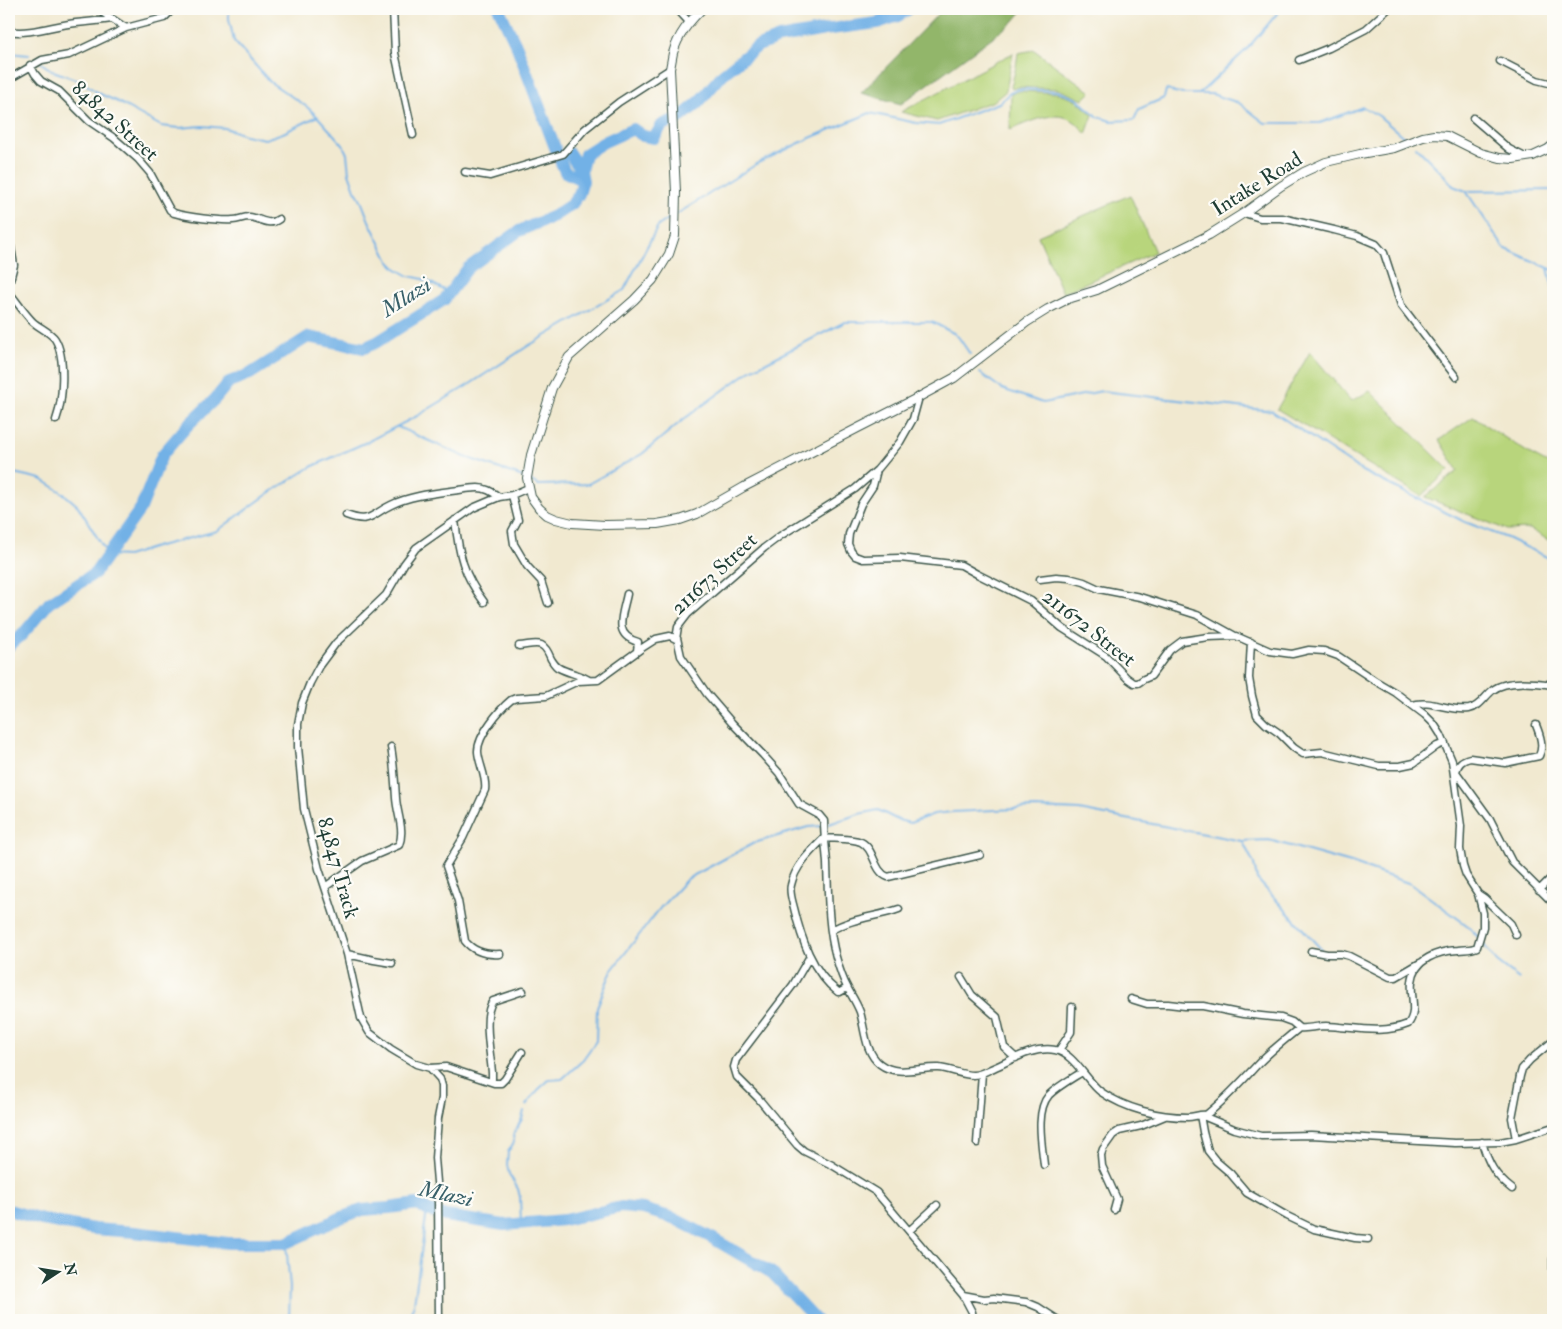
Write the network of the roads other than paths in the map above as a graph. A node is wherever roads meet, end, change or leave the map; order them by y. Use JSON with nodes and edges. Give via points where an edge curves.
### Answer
{"nodes":[{"id":1,"x":97,"y":9,"type":"edge"},
{"id":2,"x":173,"y":9,"type":"edge"},
{"id":3,"x":393,"y":9,"type":"edge"},
{"id":4,"x":677,"y":9,"type":"edge"},
{"id":5,"x":702,"y":9,"type":"edge"},
{"id":6,"x":1388,"y":9,"type":"edge"},
{"id":7,"x":112,"y":19,"type":"junction"},
{"id":8,"x":689,"y":22,"type":"junction"},
{"id":9,"x":126,"y":28,"type":"junction"},
{"id":10,"x":9,"y":31,"type":"edge"},
{"id":11,"x":1299,"y":60,"type":"dead end"},
{"id":12,"x":1500,"y":61,"type":"dead end"},
{"id":13,"x":30,"y":65,"type":"junction"},
{"id":14,"x":670,"y":69,"type":"junction"},
{"id":15,"x":9,"y":79,"type":"edge"},
{"id":16,"x":1553,"y":84,"type":"edge"},
{"id":17,"x":1473,"y":118,"type":"dead end"},
{"id":18,"x":413,"y":135,"type":"dead end"},
{"id":19,"x":1553,"y":145,"type":"edge"},
{"id":20,"x":1525,"y":157,"type":"junction"},
{"id":21,"x":465,"y":172,"type":"dead end"},
{"id":22,"x":1244,"y":213,"type":"junction"},
{"id":23,"x":279,"y":219,"type":"dead end"},
{"id":24,"x":9,"y":236,"type":"edge"},
{"id":25,"x":9,"y":284,"type":"edge"},
{"id":26,"x":9,"y":292,"type":"edge"},
{"id":27,"x":1456,"y":377,"type":"dead end"},
{"id":28,"x":919,"y":397,"type":"junction"},
{"id":29,"x":56,"y":420,"type":"dead end"},
{"id":30,"x":879,"y":468,"type":"junction"},
{"id":31,"x":528,"y":488,"type":"junction"},
{"id":32,"x":512,"y":495,"type":"junction"},
{"id":33,"x":499,"y":496,"type":"junction"},
{"id":34,"x":346,"y":514,"type":"dead end"},
{"id":35,"x":455,"y":520,"type":"junction"},
{"id":36,"x":1040,"y":579,"type":"dead end"},
{"id":37,"x":627,"y":594,"type":"dead end"},
{"id":38,"x":484,"y":602,"type":"dead end"},
{"id":39,"x":548,"y":602,"type":"dead end"},
{"id":40,"x":1236,"y":636,"type":"junction"},
{"id":41,"x":676,"y":639,"type":"junction"},
{"id":42,"x":1251,"y":642,"type":"junction"},
{"id":43,"x":519,"y":646,"type":"dead end"},
{"id":44,"x":637,"y":650,"type":"junction"},
{"id":45,"x":589,"y":680,"type":"junction"},
{"id":46,"x":1553,"y":685,"type":"edge"},
{"id":47,"x":1412,"y":705,"type":"junction"},
{"id":48,"x":1536,"y":725,"type":"dead end"},
{"id":49,"x":1445,"y":743,"type":"junction"},
{"id":50,"x":391,"y":747,"type":"dead end"},
{"id":51,"x":1455,"y":772,"type":"junction"},
{"id":52,"x":824,"y":838,"type":"junction"},
{"id":53,"x":980,"y":855,"type":"dead end"},
{"id":54,"x":1553,"y":876,"type":"edge"},
{"id":55,"x":325,"y":887,"type":"junction"},
{"id":56,"x":1538,"y":890,"type":"junction"},
{"id":57,"x":1478,"y":894,"type":"junction"},
{"id":58,"x":1553,"y":903,"type":"edge"},
{"id":59,"x":899,"y":909,"type":"dead end"},
{"id":60,"x":832,"y":930,"type":"junction"},
{"id":61,"x":1516,"y":935,"type":"dead end"},
{"id":62,"x":1311,"y":951,"type":"dead end"},
{"id":63,"x":347,"y":954,"type":"junction"},
{"id":64,"x":500,"y":954,"type":"dead end"},
{"id":65,"x":810,"y":956,"type":"junction"},
{"id":66,"x":1420,"y":962,"type":"junction"},
{"id":67,"x":392,"y":963,"type":"dead end"},
{"id":68,"x":961,"y":977,"type":"dead end"},
{"id":69,"x":847,"y":988,"type":"junction"},
{"id":70,"x":523,"y":992,"type":"dead end"},
{"id":71,"x":1131,"y":999,"type":"dead end"},
{"id":72,"x":1072,"y":1007,"type":"dead end"},
{"id":73,"x":1299,"y":1028,"type":"junction"},
{"id":74,"x":1553,"y":1041,"type":"edge"},
{"id":75,"x":1059,"y":1050,"type":"junction"},
{"id":76,"x":522,"y":1052,"type":"dead end"},
{"id":77,"x":1016,"y":1058,"type":"junction"},
{"id":78,"x":430,"y":1068,"type":"junction"},
{"id":79,"x":1082,"y":1072,"type":"junction"},
{"id":80,"x":982,"y":1073,"type":"junction"},
{"id":81,"x":490,"y":1081,"type":"junction"},
{"id":82,"x":1200,"y":1114,"type":"junction"},
{"id":83,"x":1166,"y":1116,"type":"junction"},
{"id":84,"x":1553,"y":1127,"type":"edge"},
{"id":85,"x":1516,"y":1139,"type":"junction"},
{"id":86,"x":1482,"y":1142,"type":"junction"},
{"id":87,"x":978,"y":1143,"type":"dead end"},
{"id":88,"x":1044,"y":1165,"type":"dead end"},
{"id":89,"x":1512,"y":1189,"type":"dead end"},
{"id":90,"x":937,"y":1205,"type":"dead end"},
{"id":91,"x":1114,"y":1210,"type":"dead end"},
{"id":92,"x":909,"y":1231,"type":"junction"},
{"id":93,"x":1368,"y":1239,"type":"dead end"},
{"id":94,"x":1553,"y":1259,"type":"edge"},
{"id":95,"x":1553,"y":1269,"type":"edge"},
{"id":96,"x":963,"y":1295,"type":"junction"},
{"id":97,"x":1553,"y":1315,"type":"edge"},
{"id":98,"x":439,"y":1320,"type":"edge"},
{"id":99,"x":973,"y":1320,"type":"edge"},
{"id":100,"x":1058,"y":1320,"type":"edge"},
{"id":101,"x":1549,"y":1320,"type":"edge"}],
"edges":[{"from":1,"to":7,"type":"street"},
{"from":2,"to":9,"type":"street","via":[[164,18]]},
{"from":3,"to":18,"type":"street","via":[[395,53]]},
{"from":4,"to":8,"type":"street"},
{"from":5,"to":8,"type":"street"},
{"from":6,"to":11,"type":"street","via":[[1366,29]]},
{"from":7,"to":9,"type":"street"},
{"from":7,"to":10,"type":"street"},
{"from":8,"to":14,"type":"street","via":[[675,46]]},
{"from":9,"to":13,"type":"street","via":[[69,55]]},
{"from":12,"to":16,"type":"street","via":[[1537,80]]},
{"from":13,"to":15,"type":"street"},
{"from":13,"to":23,"type":"street","name":"84842 Street","via":[[41,81],[59,91],[89,121],[138,159],[150,173],[170,210],[180,215],[219,220],[250,217],[271,223]]},
{"from":14,"to":21,"type":"street","via":[[585,129],[563,154],[490,176]]},
{"from":14,"to":31,"type":"street","via":[[676,192],[675,236],[669,254],[653,280],[634,300],[569,357],[546,405],[531,455]]},
{"from":17,"to":20,"type":"street","via":[[1509,149]]},
{"from":19,"to":20,"type":"street","name":"Intake Road"},
{"from":20,"to":22,"type":"street","name":"Intake Road","via":[[1500,158],[1481,153],[1447,136],[1423,137],[1394,148],[1326,162],[1281,186]]},
{"from":22,"to":27,"type":"street","via":[[1334,230],[1376,244],[1384,253],[1401,305]]},
{"from":22,"to":28,"type":"street","name":"Intake Road","via":[[1162,259],[1048,309],[954,378]]},
{"from":24,"to":25,"type":"street","via":[[14,265]]},
{"from":26,"to":29,"type":"street","via":[[32,321],[51,335],[56,343],[62,365]]},
{"from":28,"to":30,"type":"street","via":[[913,419]]},
{"from":28,"to":31,"type":"street","name":"Intake Road","via":[[680,520],[634,526],[572,523],[547,515],[531,497]]},
{"from":30,"to":40,"type":"street","name":"211672 Street","via":[[849,534],[848,544],[855,556],[962,565],[1031,601],[1062,628],[1106,656],[1127,678],[1138,684],[1151,676],[1170,650],[1182,641],[1208,636]]},
{"from":30,"to":41,"type":"street","name":"211673 Street","via":[[855,489],[764,548],[688,614],[678,627]]},
{"from":31,"to":32,"type":"street","name":"84847 Track"},
{"from":32,"to":33,"type":"street","name":"84847 Track"},
{"from":32,"to":39,"type":"street","via":[[518,520],[512,531],[514,544],[541,581]]},
{"from":33,"to":34,"type":"street","via":[[478,488],[455,490],[411,498],[368,518]]},
{"from":33,"to":35,"type":"street","name":"84847 Track"},
{"from":35,"to":38,"type":"street","via":[[461,560],[470,584]]},
{"from":35,"to":55,"type":"street","name":"84847 Track","via":[[416,548],[380,602],[336,643],[310,682],[302,704],[298,747],[304,809]]},
{"from":36,"to":40,"type":"street","via":[[1069,578],[1099,589],[1140,597],[1197,615]]},
{"from":37,"to":44,"type":"street","via":[[622,630],[624,635],[638,642]]},
{"from":40,"to":42,"type":"street","name":"211672 Street"},
{"from":41,"to":44,"type":"street","name":"211673 Street","via":[[670,636],[656,639]]},
{"from":41,"to":52,"type":"street","via":[[681,656],[707,694],[779,774],[799,804],[822,818]]},
{"from":42,"to":47,"type":"street","name":"211672 Street","via":[[1270,651],[1292,654],[1324,651],[1338,656]]},
{"from":42,"to":49,"type":"street","via":[[1250,678],[1258,715],[1303,754],[1322,752],[1379,766],[1400,766],[1414,763]]},
{"from":43,"to":45,"type":"street","via":[[544,646],[559,668]]},
{"from":44,"to":45,"type":"street","name":"211673 Street","via":[[598,680]]},
{"from":45,"to":64,"type":"street","name":"211673 Street","via":[[578,681],[546,696],[516,698],[488,727],[478,745],[486,783],[484,794],[446,866],[468,946],[491,955]]},
{"from":46,"to":47,"type":"street","via":[[1502,685],[1471,709]]},
{"from":47,"to":49,"type":"street","name":"211672 Street","via":[[1434,724]]},
{"from":48,"to":51,"type":"street","via":[[1542,744],[1539,756],[1505,763],[1470,758],[1459,764]]},
{"from":49,"to":51,"type":"street","name":"211672 Street"},
{"from":50,"to":55,"type":"street","via":[[402,832],[399,845],[362,861]]},
{"from":51,"to":56,"type":"street","via":[[1490,819],[1512,862]]},
{"from":51,"to":57,"type":"street","via":[[1463,866]]},
{"from":52,"to":53,"type":"street","via":[[864,844],[882,874],[888,877]]},
{"from":52,"to":60,"type":"street"},
{"from":52,"to":65,"type":"street","via":[[799,866],[790,888],[799,929]]},
{"from":54,"to":56,"type":"street"},
{"from":55,"to":63,"type":"street","name":"84847 Track"},
{"from":56,"to":58,"type":"street"},
{"from":57,"to":61,"type":"street","via":[[1511,924]]},
{"from":57,"to":66,"type":"street","via":[[1484,921],[1477,947],[1437,954]]},
{"from":59,"to":60,"type":"street"},
{"from":60,"to":69,"type":"street","via":[[835,956]]},
{"from":62,"to":66,"type":"street","via":[[1349,956],[1390,977]]},
{"from":63,"to":67,"type":"street"},
{"from":63,"to":78,"type":"street","name":"84847 Track","via":[[361,1018],[368,1032],[412,1062]]},
{"from":65,"to":69,"type":"street","via":[[836,990],[840,992]]},
{"from":65,"to":92,"type":"street","via":[[793,985],[736,1060],[735,1072],[740,1082],[758,1098],[801,1149],[876,1192]]},
{"from":66,"to":73,"type":"street","via":[[1412,981],[1413,1011],[1408,1024],[1381,1030],[1323,1026]]},
{"from":68,"to":77,"type":"street","via":[[972,996],[997,1017],[1004,1047]]},
{"from":69,"to":80,"type":"street","via":[[859,1009],[871,1053],[881,1064],[896,1070],[939,1068],[970,1075]]},
{"from":70,"to":81,"type":"street","via":[[493,1001],[490,1005]]},
{"from":71,"to":73,"type":"street","via":[[1147,1004],[1203,1006],[1282,1018]]},
{"from":72,"to":75,"type":"street","via":[[1072,1032]]},
{"from":73,"to":82,"type":"street","via":[[1214,1109],[1206,1115]]},
{"from":74,"to":85,"type":"street","via":[[1522,1069],[1512,1118]]},
{"from":75,"to":77,"type":"street","via":[[1035,1050]]},
{"from":75,"to":79,"type":"street"},
{"from":76,"to":81,"type":"street","via":[[503,1082]]},
{"from":77,"to":80,"type":"street"},
{"from":78,"to":81,"type":"street","name":"84847 Track","via":[[446,1067]]},
{"from":78,"to":98,"type":"street","via":[[442,1086],[435,1158]]},
{"from":79,"to":83,"type":"street","via":[[1111,1098],[1144,1112]]},
{"from":79,"to":88,"type":"street","via":[[1046,1099],[1040,1132]]},
{"from":80,"to":87,"type":"street"},
{"from":82,"to":83,"type":"street"},
{"from":82,"to":86,"type":"street","via":[[1234,1130],[1261,1136]]},
{"from":82,"to":93,"type":"street","via":[[1208,1151],[1247,1194],[1314,1229]]},
{"from":83,"to":91,"type":"street","via":[[1118,1131],[1103,1149],[1102,1166],[1117,1199]]},
{"from":84,"to":85,"type":"street"},
{"from":85,"to":86,"type":"street"},
{"from":86,"to":89,"type":"street","via":[[1497,1176]]},
{"from":90,"to":92,"type":"street"},
{"from":92,"to":96,"type":"street"},
{"from":94,"to":95,"type":"street"},
{"from":96,"to":99,"type":"street"},
{"from":96,"to":100,"type":"street","via":[[1026,1302]]},
{"from":97,"to":101,"type":"street"}]}
